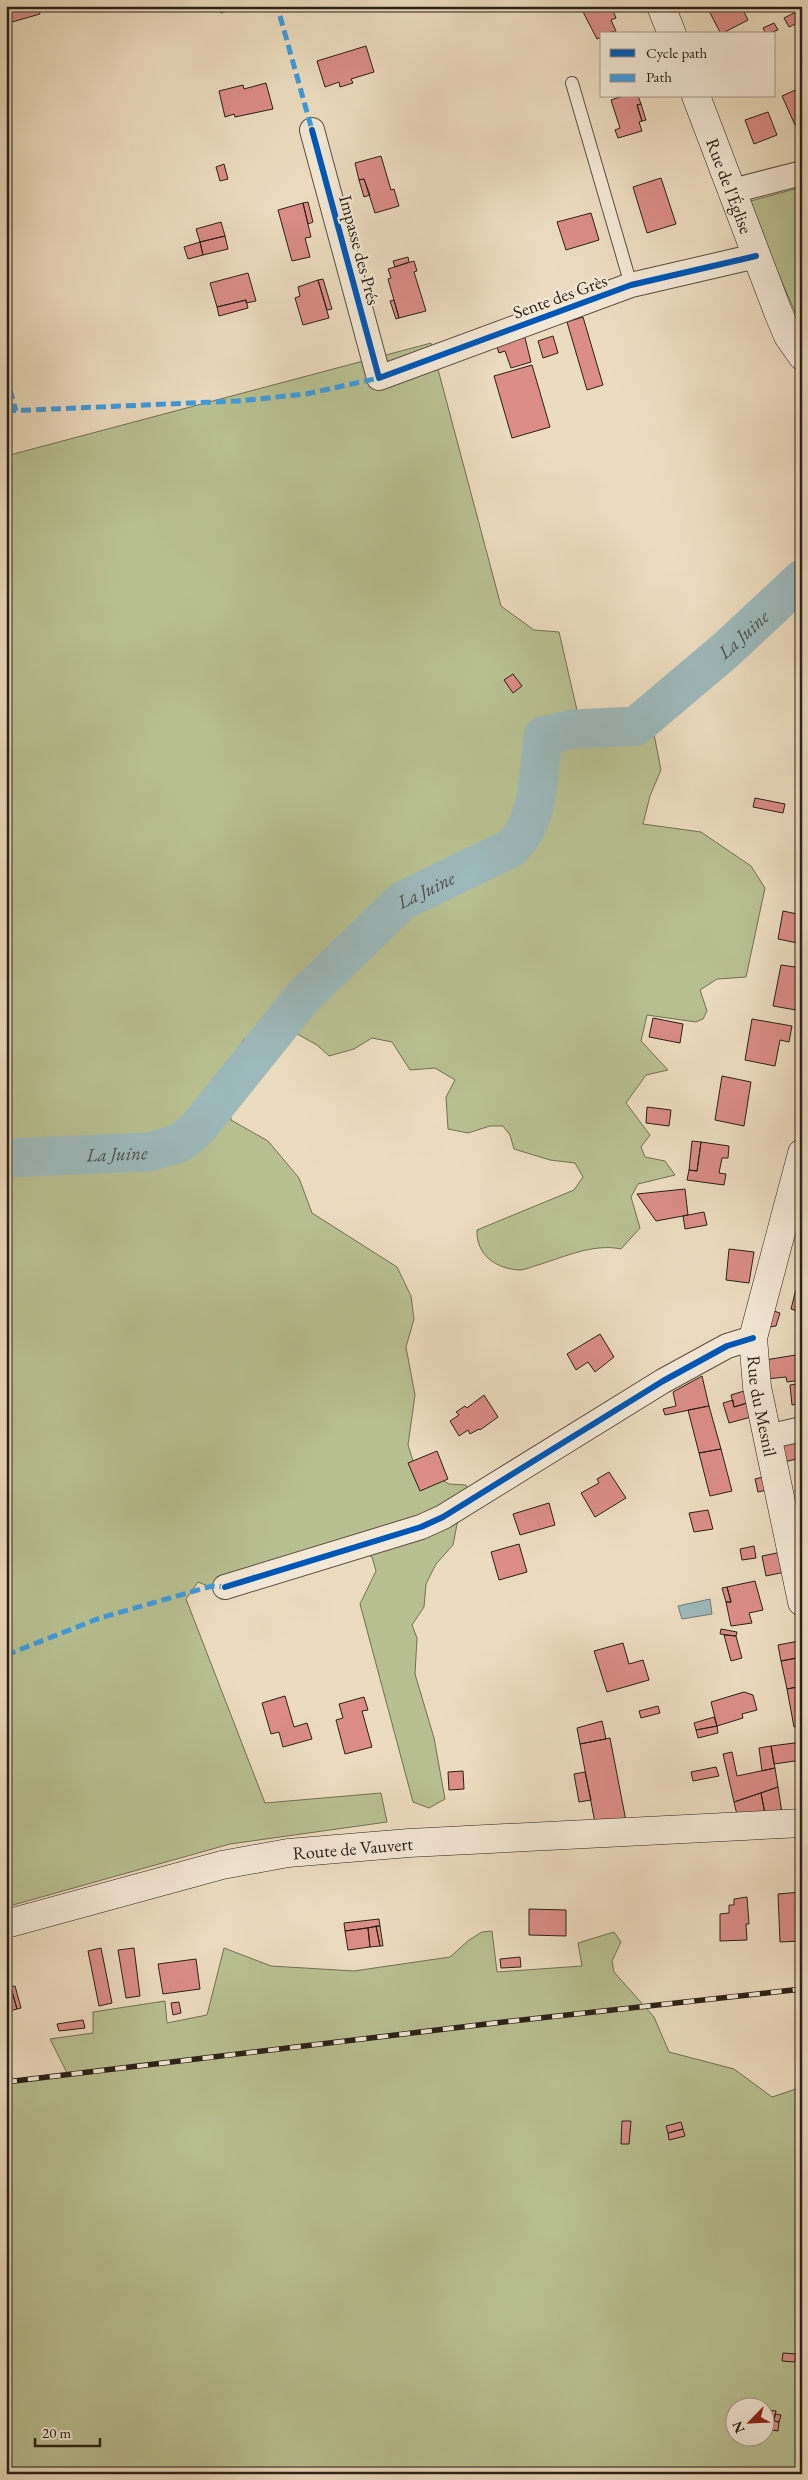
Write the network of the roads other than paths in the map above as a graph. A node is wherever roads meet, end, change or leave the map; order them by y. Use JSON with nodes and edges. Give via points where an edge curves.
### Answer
{"nodes":[{"id":1,"x":662,"y":6,"type":"edge"},
{"id":2,"x":671,"y":32,"type":"edge"},
{"id":3,"x":572,"y":83,"type":"dead end"},
{"id":4,"x":697,"y":98,"type":"edge"},
{"id":5,"x":312,"y":130,"type":"dead end"},
{"id":6,"x":802,"y":173,"type":"edge"},
{"id":7,"x":732,"y":191,"type":"junction"},
{"id":8,"x":756,"y":256,"type":"junction"},
{"id":9,"x":631,"y":285,"type":"junction"},
{"id":10,"x":802,"y":356,"type":"edge"},
{"id":11,"x":379,"y":378,"type":"joint"},
{"id":12,"x":802,"y":1153,"type":"edge"},
{"id":13,"x":753,"y":1338,"type":"junction"},
{"id":14,"x":802,"y":1429,"type":"edge"},
{"id":15,"x":767,"y":1438,"type":"junction"},
{"id":16,"x":225,"y":1586,"type":"dead end"},
{"id":17,"x":802,"y":1602,"type":"edge"},
{"id":18,"x":802,"y":1824,"type":"edge"},
{"id":19,"x":6,"y":1924,"type":"edge"}],
"edges":[{"from":1,"to":2,"type":"main road"},
{"from":3,"to":9,"type":"lane"},
{"from":4,"to":7,"type":"main road","name":"Rue de l'Église"},
{"from":5,"to":11,"type":"street","name":"Impasse des Prés"},
{"from":6,"to":7,"type":"street"},
{"from":7,"to":8,"type":"main road","name":"Rue de l'Église"},
{"from":8,"to":9,"type":"street","name":"Sente des Grès"},
{"from":8,"to":10,"type":"main road","name":"Rue de l'Église","via":[[788,336]]},
{"from":9,"to":11,"type":"street","name":"Sente des Grès"},
{"from":12,"to":13,"type":"main road","name":"Rue du Mesnil"},
{"from":13,"to":15,"type":"main road","name":"Rue du Mesnil","via":[[757,1387]]},
{"from":13,"to":16,"type":"street","via":[[727,1346],[663,1381],[443,1517],[420,1527]]},
{"from":14,"to":15,"type":"street"},
{"from":15,"to":17,"type":"main road","name":"Rue du Mesnil"},
{"from":18,"to":19,"type":"main road","name":"Route de Vauvert","via":[[409,1843],[288,1853],[222,1865]]}]}
